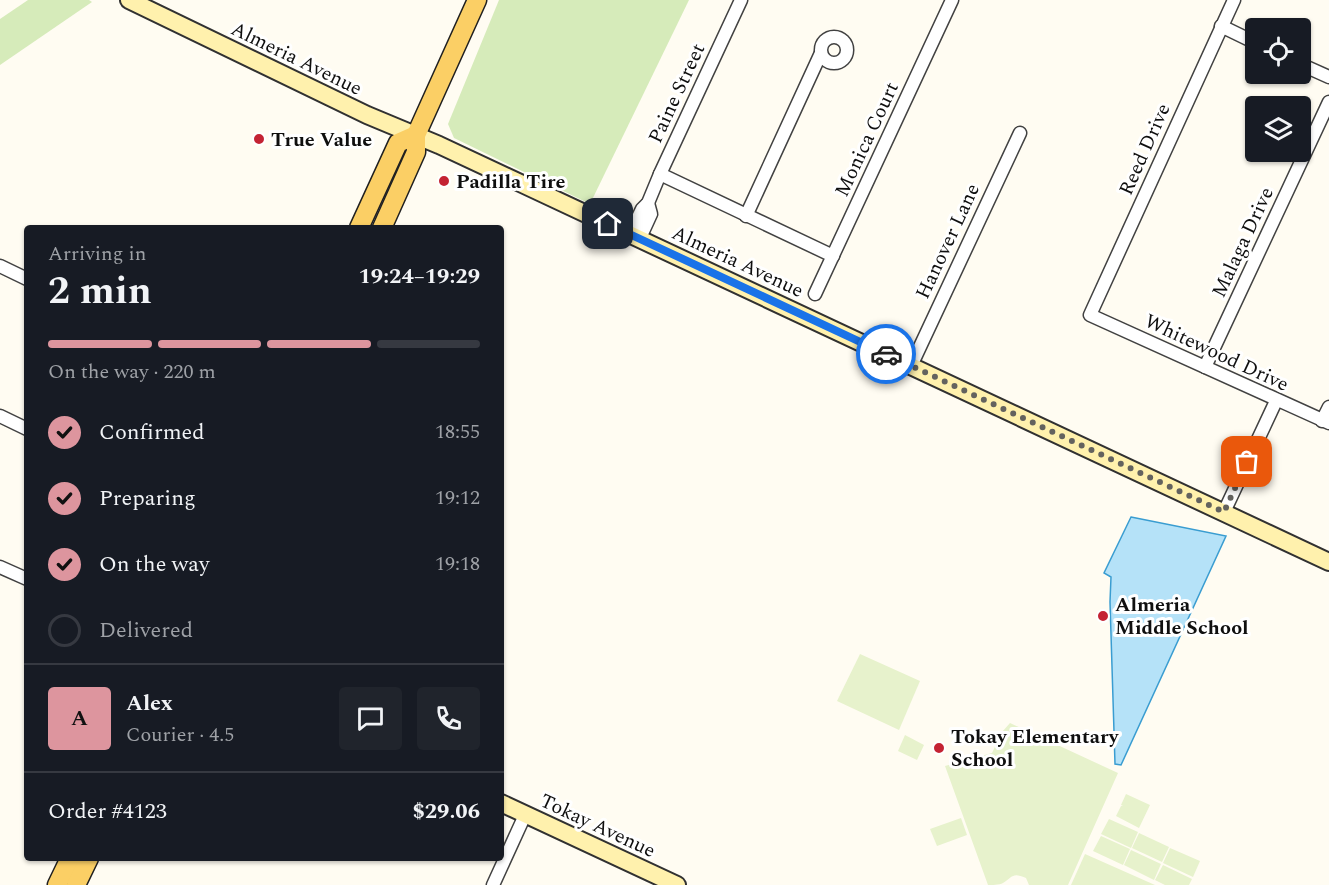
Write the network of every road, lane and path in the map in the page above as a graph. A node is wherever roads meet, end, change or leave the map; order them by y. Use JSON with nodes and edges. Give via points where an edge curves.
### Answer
{"nodes":[{"id":1,"x":129,"y":0,"type":"edge"},
{"id":2,"x":477,"y":0,"type":"edge"},
{"id":3,"x":741,"y":0,"type":"edge"},
{"id":4,"x":952,"y":0,"type":"edge"},
{"id":5,"x":1234,"y":0,"type":"edge"},
{"id":6,"x":1221,"y":26,"type":"junction"},
{"id":7,"x":1245,"y":38,"type":"edge"},
{"id":8,"x":821,"y":53,"type":"dead end"},
{"id":9,"x":1311,"y":69,"type":"edge"},
{"id":10,"x":1329,"y":77,"type":"edge"},
{"id":11,"x":1329,"y":102,"type":"edge"},
{"id":12,"x":1020,"y":133,"type":"dead end"},
{"id":13,"x":416,"y":135,"type":"junction"},
{"id":14,"x":660,"y":174,"type":"junction"},
{"id":15,"x":746,"y":216,"type":"junction"},
{"id":16,"x":359,"y":225,"type":"edge"},
{"id":17,"x":383,"y":225,"type":"edge"},
{"id":18,"x":635,"y":236,"type":"junction"},
{"id":19,"x":833,"y":255,"type":"junction"},
{"id":20,"x":0,"y":266,"type":"edge"},
{"id":21,"x":24,"y":278,"type":"edge"},
{"id":22,"x":815,"y":294,"type":"dead end"},
{"id":23,"x":1090,"y":315,"type":"joint"},
{"id":24,"x":911,"y":366,"type":"junction"},
{"id":25,"x":1205,"y":367,"type":"junction"},
{"id":26,"x":1276,"y":401,"type":"junction"},
{"id":27,"x":1329,"y":407,"type":"edge"},
{"id":28,"x":0,"y":416,"type":"edge"},
{"id":29,"x":1326,"y":422,"type":"edge"},
{"id":30,"x":24,"y":428,"type":"edge"},
{"id":31,"x":1224,"y":512,"type":"junction"},
{"id":32,"x":1329,"y":562,"type":"edge"},
{"id":33,"x":0,"y":567,"type":"edge"},
{"id":34,"x":24,"y":578,"type":"edge"},
{"id":35,"x":504,"y":804,"type":"edge"},
{"id":36,"x":525,"y":815,"type":"junction"},
{"id":37,"x":69,"y":861,"type":"edge"},
{"id":38,"x":88,"y":861,"type":"edge"},
{"id":39,"x":504,"y":861,"type":"edge"},
{"id":40,"x":504,"y":861,"type":"edge"},
{"id":41,"x":57,"y":885,"type":"edge"},
{"id":42,"x":76,"y":885,"type":"edge"},
{"id":43,"x":493,"y":885,"type":"edge"},
{"id":44,"x":677,"y":885,"type":"edge"}],
"edges":[{"from":1,"to":13,"type":"street","name":"Almeria Avenue"},
{"from":2,"to":13,"type":"main road"},
{"from":3,"to":14,"type":"street","name":"Paine Street"},
{"from":4,"to":19,"type":"street","name":"Monica Court"},
{"from":5,"to":6,"type":"street","name":"Reed Drive"},
{"from":6,"to":7,"type":"street"},
{"from":6,"to":23,"type":"street","name":"Reed Drive"},
{"from":8,"to":15,"type":"street"},
{"from":9,"to":10,"type":"street"},
{"from":11,"to":25,"type":"street","name":"Malaga Drive"},
{"from":12,"to":24,"type":"street","name":"Hanover Lane"},
{"from":13,"to":16,"type":"main road","via":[[398,143]]},
{"from":13,"to":17,"type":"main road","via":[[416,152]]},
{"from":13,"to":18,"type":"street","name":"Almeria Avenue"},
{"from":14,"to":15,"type":"street"},
{"from":14,"to":18,"type":"street","name":"Paine Street","via":[[648,203],[651,214]]},
{"from":15,"to":19,"type":"street"},
{"from":18,"to":24,"type":"street","name":"Almeria Avenue"},
{"from":19,"to":22,"type":"street","name":"Monica Court"},
{"from":20,"to":21,"type":"street"},
{"from":23,"to":25,"type":"street","name":"Whitewood Drive"},
{"from":24,"to":31,"type":"street","name":"Almeria Avenue"},
{"from":25,"to":26,"type":"street","name":"Whitewood Drive"},
{"from":26,"to":29,"type":"street","name":"Whitewood Drive"},
{"from":26,"to":31,"type":"street"},
{"from":27,"to":29,"type":"street"},
{"from":28,"to":30,"type":"street"},
{"from":31,"to":32,"type":"street","name":"Almeria Avenue"},
{"from":33,"to":34,"type":"street"},
{"from":35,"to":36,"type":"street","name":"Tokay Avenue"},
{"from":36,"to":39,"type":"street"},
{"from":36,"to":44,"type":"street","name":"Tokay Avenue"},
{"from":37,"to":41,"type":"main road"},
{"from":38,"to":42,"type":"main road"},
{"from":40,"to":43,"type":"street"}]}
